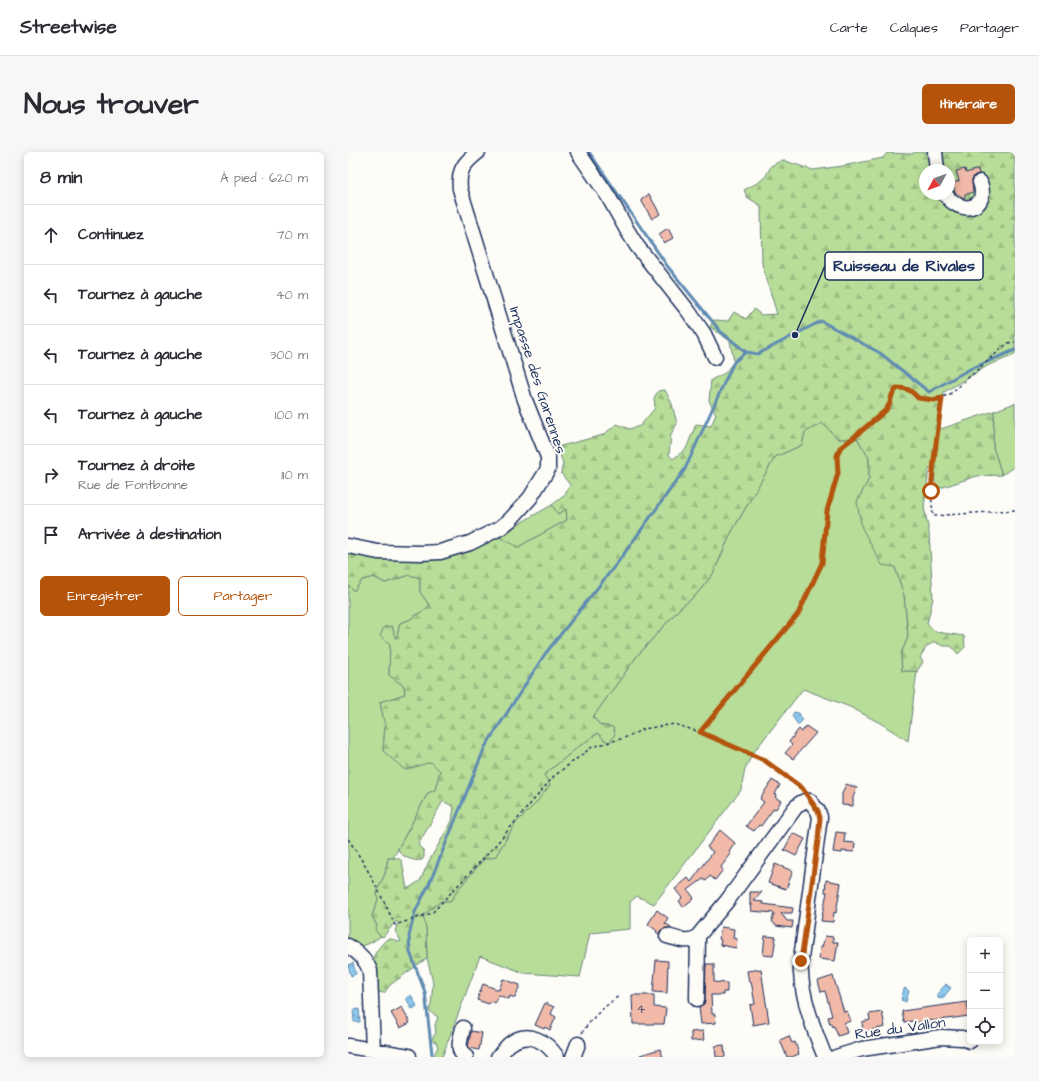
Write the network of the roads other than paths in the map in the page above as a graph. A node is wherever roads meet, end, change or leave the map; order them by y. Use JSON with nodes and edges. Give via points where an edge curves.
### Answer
{"nodes":[{"id":1,"x":478,"y":152,"type":"edge"},
{"id":2,"x":578,"y":152,"type":"edge"},
{"id":3,"x":935,"y":152,"type":"edge"},
{"id":4,"x":936,"y":164,"type":"edge"},
{"id":5,"x":980,"y":182,"type":"dead end"},
{"id":6,"x":951,"y":200,"type":"edge"},
{"id":7,"x":715,"y":357,"type":"dead end"},
{"id":8,"x":348,"y":546,"type":"edge"},
{"id":9,"x":667,"y":936,"type":"dead end"},
{"id":10,"x":698,"y":936,"type":"junction"},
{"id":11,"x":348,"y":946,"type":"edge"},
{"id":12,"x":697,"y":998,"type":"dead end"},
{"id":13,"x":463,"y":1028,"type":"dead end"},
{"id":14,"x":967,"y":1040,"type":"edge"},
{"id":15,"x":578,"y":1044,"type":"road end"},
{"id":16,"x":348,"y":1046,"type":"edge"},
{"id":17,"x":373,"y":1051,"type":"junction"},
{"id":18,"x":891,"y":1051,"type":"edge"},
{"id":19,"x":409,"y":1056,"type":"edge"},
{"id":20,"x":466,"y":1057,"type":"edge"},
{"id":21,"x":498,"y":1057,"type":"edge"},
{"id":22,"x":557,"y":1057,"type":"edge"},
{"id":23,"x":573,"y":1057,"type":"edge"},
{"id":24,"x":825,"y":1057,"type":"edge"},
{"id":25,"x":836,"y":1057,"type":"edge"}],
"edges":[{"from":1,"to":8,"type":"street","name":"Impasse des Garennes","via":[[463,166],[459,180],[460,189],[524,400],[548,457],[548,469],[530,498],[510,520],[470,543],[440,552],[421,553],[378,552]]},
{"from":2,"to":7,"type":"street","via":[[608,196],[637,246],[697,323]]},
{"from":3,"to":4,"type":"street"},
{"from":5,"to":6,"type":"street","via":[[982,194],[977,204],[967,208],[960,207]]},
{"from":9,"to":10,"type":"street","via":[[689,942]]},
{"from":10,"to":12,"type":"street"},
{"from":10,"to":24,"type":"street","via":[[795,808],[801,802],[810,801],[820,818],[801,973],[806,1002]]},
{"from":11,"to":17,"type":"street","via":[[362,957],[370,971]]},
{"from":13,"to":20,"type":"street","via":[[459,1050]]},
{"from":14,"to":18,"type":"street","name":"Rue du Vallon","via":[[941,1037]]},
{"from":15,"to":23,"type":"street"},
{"from":16,"to":17,"type":"street"},
{"from":17,"to":19,"type":"street"},
{"from":18,"to":25,"type":"street","name":"Rue du Vallon","via":[[862,1049]]},
{"from":21,"to":22,"type":"street","via":[[512,1042],[528,1037],[546,1044]]}]}
